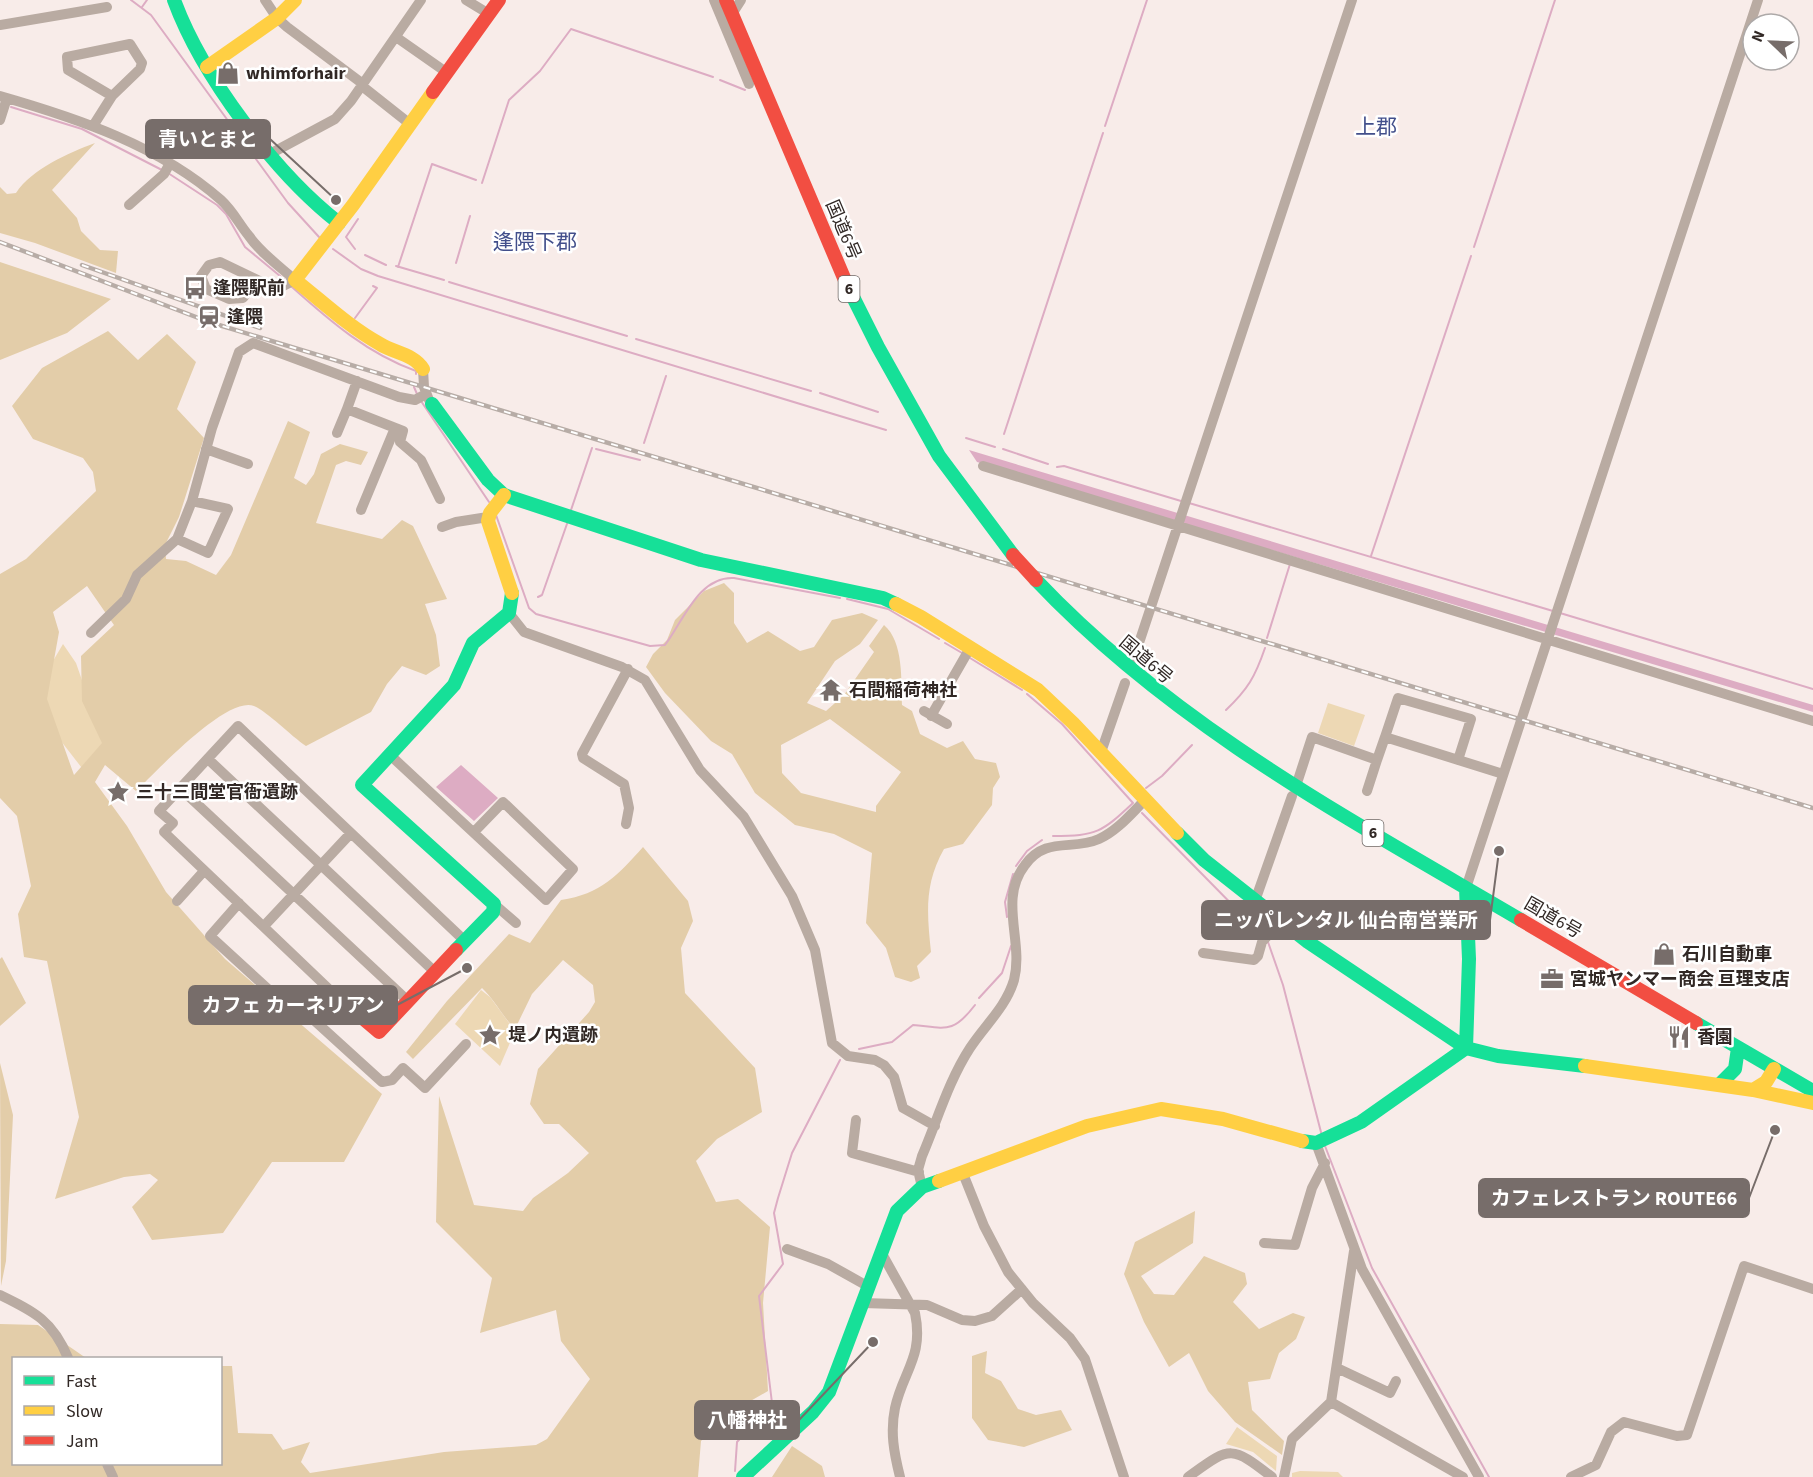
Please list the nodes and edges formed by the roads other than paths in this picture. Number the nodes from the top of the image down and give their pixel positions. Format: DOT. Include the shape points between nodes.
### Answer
graph roads {
  1 [pos="174,0"];
  2 [pos="265,0"];
  3 [pos="295,0"];
  4 [pos="421,0"];
  5 [pos="466,0"];
  6 [pos="499,0"];
  7 [pos="714,0"];
  8 [pos="726,0"];
  9 [pos="741,0"];
  10 [pos="1352,0"];
  11 [pos="1758,0"];
  12 [pos="106,7"];
  13 [pos="489,14"];
  14 [pos="732,14"];
  15 [pos="277,18"];
  16 [pos="0,25"];
  17 [pos="396,37"];
  18 [pos="207,67"];
  19 [pos="447,72"];
  20 [pos="748,84"];
  21 [pos="363,85"];
  22 [pos="112,96"];
  23 [pos="3,97"];
  24 [pos="0,120"];
  25 [pos="410,124"];
  26 [pos="93,126"];
  27 [pos="268,155"];
  28 [pos="169,165"];
  29 [pos="129,205"];
  30 [pos="339,223"];
  31 [pos="291,284"];
  32 [pos="423,369"];
  33 [pos="357,381"];
  34 [pos="429,399"];
  35 [pos="347,409"];
  36 [pos="395,428"];
  37 [pos="337,433"];
  38 [pos="206,449"];
  39 [pos="248,464"];
  40 [pos="983,466"];
  41 [pos="504,495"];
  42 [pos="440,498"];
  43 [pos="192,501"];
  44 [pos="361,510"];
  45 [pos="488,517"];
  46 [pos="1178,520"];
  47 [pos="442,527"];
  48 [pos="177,539"];
  49 [pos="509,614"];
  50 [pos="91,633"];
  51 [pos="1547,639"];
  52 [pos="970,648"];
  53 [pos="1134,658"];
  54 [pos="628,669"];
  55 [pos="1125,683"];
  56 [pos="1813,721"];
  57 [pos="946,724"];
  58 [pos="1385,737"];
  59 [pos="1101,752"];
  60 [pos="390,755"];
  61 [pos="208,759"];
  62 [pos="1377,760"];
  63 [pos="1458,760"];
  64 [pos="1503,774"];
  65 [pos="1298,780"];
  66 [pos="180,788"];
  67 [pos="1367,791"];
  68 [pos="1292,796"];
  69 [pos="1144,801"];
  70 [pos="626,824"];
  71 [pos="474,832"];
  72 [pos="351,833"];
  73 [pos="321,866"];
  74 [pos="204,871"];
  75 [pos="1466,888"];
  76 [pos="294,895"];
  77 [pos="177,901"];
  78 [pos="1256,901"];
  79 [pos="239,903"];
  80 [pos="494,904"];
  81 [pos="1281,921"];
  82 [pos="516,923"];
  83 [pos="264,926"];
  84 [pos="466,942"];
  85 [pos="1203,953"];
  86 [pos="436,973"];
  87 [pos="332,992"];
  88 [pos="409,1002"];
  89 [pos="309,1016"];
  90 [pos="466,1044"];
  91 [pos="1466,1048"];
  92 [pos="1738,1048"];
  93 [pos="1774,1069"];
  94 [pos="1720,1084"];
  95 [pos="1753,1090"];
  96 [pos="1813,1090"];
  97 [pos="1813,1102"];
  98 [pos="856,1120"];
  99 [pos="935,1126"];
  100 [pos="1316,1143"];
  101 [pos="1325,1163"];
  102 [pos="919,1172"];
  103 [pos="962,1172"];
  104 [pos="922,1187"];
  105 [pos="1264,1243"];
  106 [pos="1355,1248"];
  107 [pos="787,1249"];
  108 [pos="882,1252"];
  109 [pos="869,1287"];
  110 [pos="1022,1289"];
  111 [pos="1813,1289"];
  112 [pos="0,1295"];
  113 [pos="863,1303"];
  114 [pos="911,1304"];
  115 [pos="67,1357"];
  116 [pos="1337,1368"];
  117 [pos="1396,1381"];
  118 [pos="1331,1402"];
  119 [pos="743,1477"];
  120 [pos="900,1477"];
  121 [pos="1124,1477"];
  122 [pos="1188,1477"];
  123 [pos="1272,1477"];
  124 [pos="1284,1477"];
  125 [pos="1463,1477"];
  126 [pos="1479,1477"];
  127 [pos="1571,1477"];
  1 -- 18 [label="main road"];
  2 -- 15 [label="street"];
  3 -- 15 [label="main road"];
  4 -- 17 [label="street"];
  5 -- 13 [label="street"];
  6 -- 13 [label="main road"];
  7 -- 20 [label="street"];
  8 -- 14 [label="main road, 国道6号 / 6"];
  9 -- 14 [label="street"];
  10 -- 46 [label="street"];
  11 -- 51 [label="street"];
  12 -- 16 [label="street"];
  13 -- 19 [label="main road"];
  14 -- 75 [label="main road, 国道6号 / 6, bridge" via="878,347 939,456 1013,555 1100,646 1166,700 1294,787"];
  15 -- 18 [label="main road"];
  15 -- 21 [label="street"];
  17 -- 19 [label="street"];
  17 -- 21 [label="street"];
  18 -- 27 [label="main road"];
  19 -- 25 [label="main road"];
  21 -- 25 [label="street"];
  21 -- 27 [label="street" via="326,126"];
  22 -- 22 [label="street" via="68,70 67,57 130,44 134,47 142,63 140,69"];
  22 -- 26 [label="street"];
  23 -- 24 [label="street"];
  23 -- 26 [label="street"];
  25 -- 30 [label="main road"];
  26 -- 28 [label="street"];
  27 -- 30 [label="main road" via="305,196"];
  28 -- 29 [label="street"];
  28 -- 31 [label="street" via="231,209 257,247"];
  30 -- 31 [label="main road"];
  31 -- 31 [label="street" via="272,287 223,263 213,263 201,279 204,287 229,299 243,298 259,285 274,291"];
  31 -- 32 [label="main road" via="365,336 417,360"];
  32 -- 34 [label="street"];
  33 -- 34 [label="street" via="399,397"];
  33 -- 35 [label="street"];
  33 -- 38 [label="street" via="253,343 248,345 239,352"];
  34 -- 41 [label="main road" via="488,480"];
  35 -- 36 [label="street"];
  35 -- 37 [label="street"];
  36 -- 42 [label="street" via="403,431 400,442 421,460"];
  36 -- 44 [label="street"];
  38 -- 39 [label="street"];
  38 -- 43 [label="street"];
  40 -- 46 [label="street"];
  41 -- 45 [label="main road"];
  41 -- 52 [label="main road" via="701,560 883,598"];
  43 -- 48 [label="street"];
  43 -- 48 [label="street" via="228,509 208,553"];
  45 -- 47 [label="street"];
  45 -- 49 [label="main road" via="513,595"];
  46 -- 51 [label="street"];
  46 -- 53 [label="street"];
  48 -- 50 [label="street" via="137,575 126,599"];
  49 -- 54 [label="street" via="524,632"];
  49 -- 60 [label="main road" via="473,643 454,685"];
  51 -- 56 [label="street"];
  51 -- 64 [label="street"];
  52 -- 57 [label="street" via="928,713"];
  52 -- 59 [label="main road" via="1038,690"];
  54 -- 70 [label="street" via="582,754 624,784 629,808"];
  54 -- 99 [label="street" via="641,676 653,690 700,770 744,817 792,896 815,950 832,1043 848,1056 884,1065 894,1077 903,1108"];
  55 -- 59 [label="street"];
  58 -- 62 [label="street"];
  58 -- 63 [label="street"];
  58 -- 63 [label="street" via="1398,698 1471,719"];
  59 -- 69 [label="main road"];
  60 -- 71 [label="street"];
  60 -- 80 [label="main road" via="362,785"];
  61 -- 66 [label="street"];
  61 -- 72 [label="street" via="238,726"];
  61 -- 73 [label="street"];
  62 -- 65 [label="street" via="1312,737"];
  62 -- 67 [label="street"];
  63 -- 64 [label="street"];
  64 -- 75 [label="street"];
  66 -- 74 [label="street" via="159,811 173,823 164,832"];
  66 -- 76 [label="street"];
  68 -- 78 [label="street"];
  69 -- 78 [label="main road" via="1204,860"];
  69 -- 99 [label="street" via="1101,838 1045,848 1025,864 1011,900 1017,955 1014,980 1006,999 969,1049"];
  71 -- 71 [label="street" via="546,900 573,869 503,802"];
  72 -- 73 [label="street"];
  72 -- 84 [label="street"];
  73 -- 76 [label="street"];
  73 -- 86 [label="street"];
  74 -- 77 [label="street"];
  74 -- 79 [label="street"];
  75 -- 91 [label="main road"];
  75 -- 92 [label="main road, 国道6号 / 6"];
  76 -- 83 [label="street"];
  76 -- 88 [label="street"];
  78 -- 81 [label="main road"];
  79 -- 83 [label="street"];
  79 -- 89 [label="street" via="210,936 281,1001 294,1002"];
  80 -- 82 [label="street"];
  80 -- 84 [label="main road" via="493,912"];
  81 -- 85 [label="street" via="1262,942 1254,960"];
  81 -- 91 [label="main road"];
  83 -- 87 [label="street"];
  84 -- 86 [label="main road"];
  86 -- 88 [label="main road"];
  87 -- 88 [label="main road" via="379,1032"];
  87 -- 89 [label="main road"];
  89 -- 90 [label="street" via="382,1082 392,1080 403,1068 425,1088"];
  91 -- 94 [label="main road" via="1515,1058"];
  91 -- 100 [label="main road" via="1361,1122"];
  92 -- 93 [label="main road, 国道6号 / 6"];
  92 -- 94 [label="main road" via="1736,1069 1730,1079"];
  93 -- 95 [label="main road" via="1766,1082"];
  93 -- 96 [label="main road, 国道6号 / 6"];
  94 -- 95 [label="main road"];
  95 -- 97 [label="main road"];
  98 -- 102 [label="street" via="852,1153"];
  99 -- 102 [label="street"];
  100 -- 101 [label="street"];
  100 -- 103 [label="main road" via="1223,1119 1161,1109 1087,1126"];
  101 -- 105 [label="street" via="1312,1188 1295,1245"];
  101 -- 106 [label="street"];
  102 -- 104 [label="street"];
  103 -- 104 [label="main road"];
  103 -- 110 [label="street" via="984,1226 1008,1272"];
  104 -- 108 [label="main road" via="897,1210"];
  106 -- 116 [label="street"];
  106 -- 126 [label="street" via="1362,1269"];
  107 -- 109 [label="street" via="828,1264"];
  108 -- 109 [label="main road"];
  108 -- 114 [label="street"];
  109 -- 113 [label="main road"];
  110 -- 114 [label="street" via="992,1316 975,1321 962,1320 927,1305"];
  110 -- 121 [label="street" via="1085,1359"];
  111 -- 127 [label="street" via="1744,1266 1687,1435 1677,1436 1624,1422 1611,1432 1596,1464"];
  112 -- 115 [label="street" via="42,1318 60,1337"];
  113 -- 114 [label="street"];
  113 -- 119 [label="main road" via="824,1400"];
  114 -- 120 [label="street" via="918,1324 917,1341 908,1377 895,1405 892,1429"];
  116 -- 117 [label="street" via="1390,1393"];
  116 -- 118 [label="street"];
  118 -- 124 [label="street" via="1292,1439"];
  118 -- 125 [label="street"];
  122 -- 123 [label="street" via="1233,1451 1249,1458"];
}
